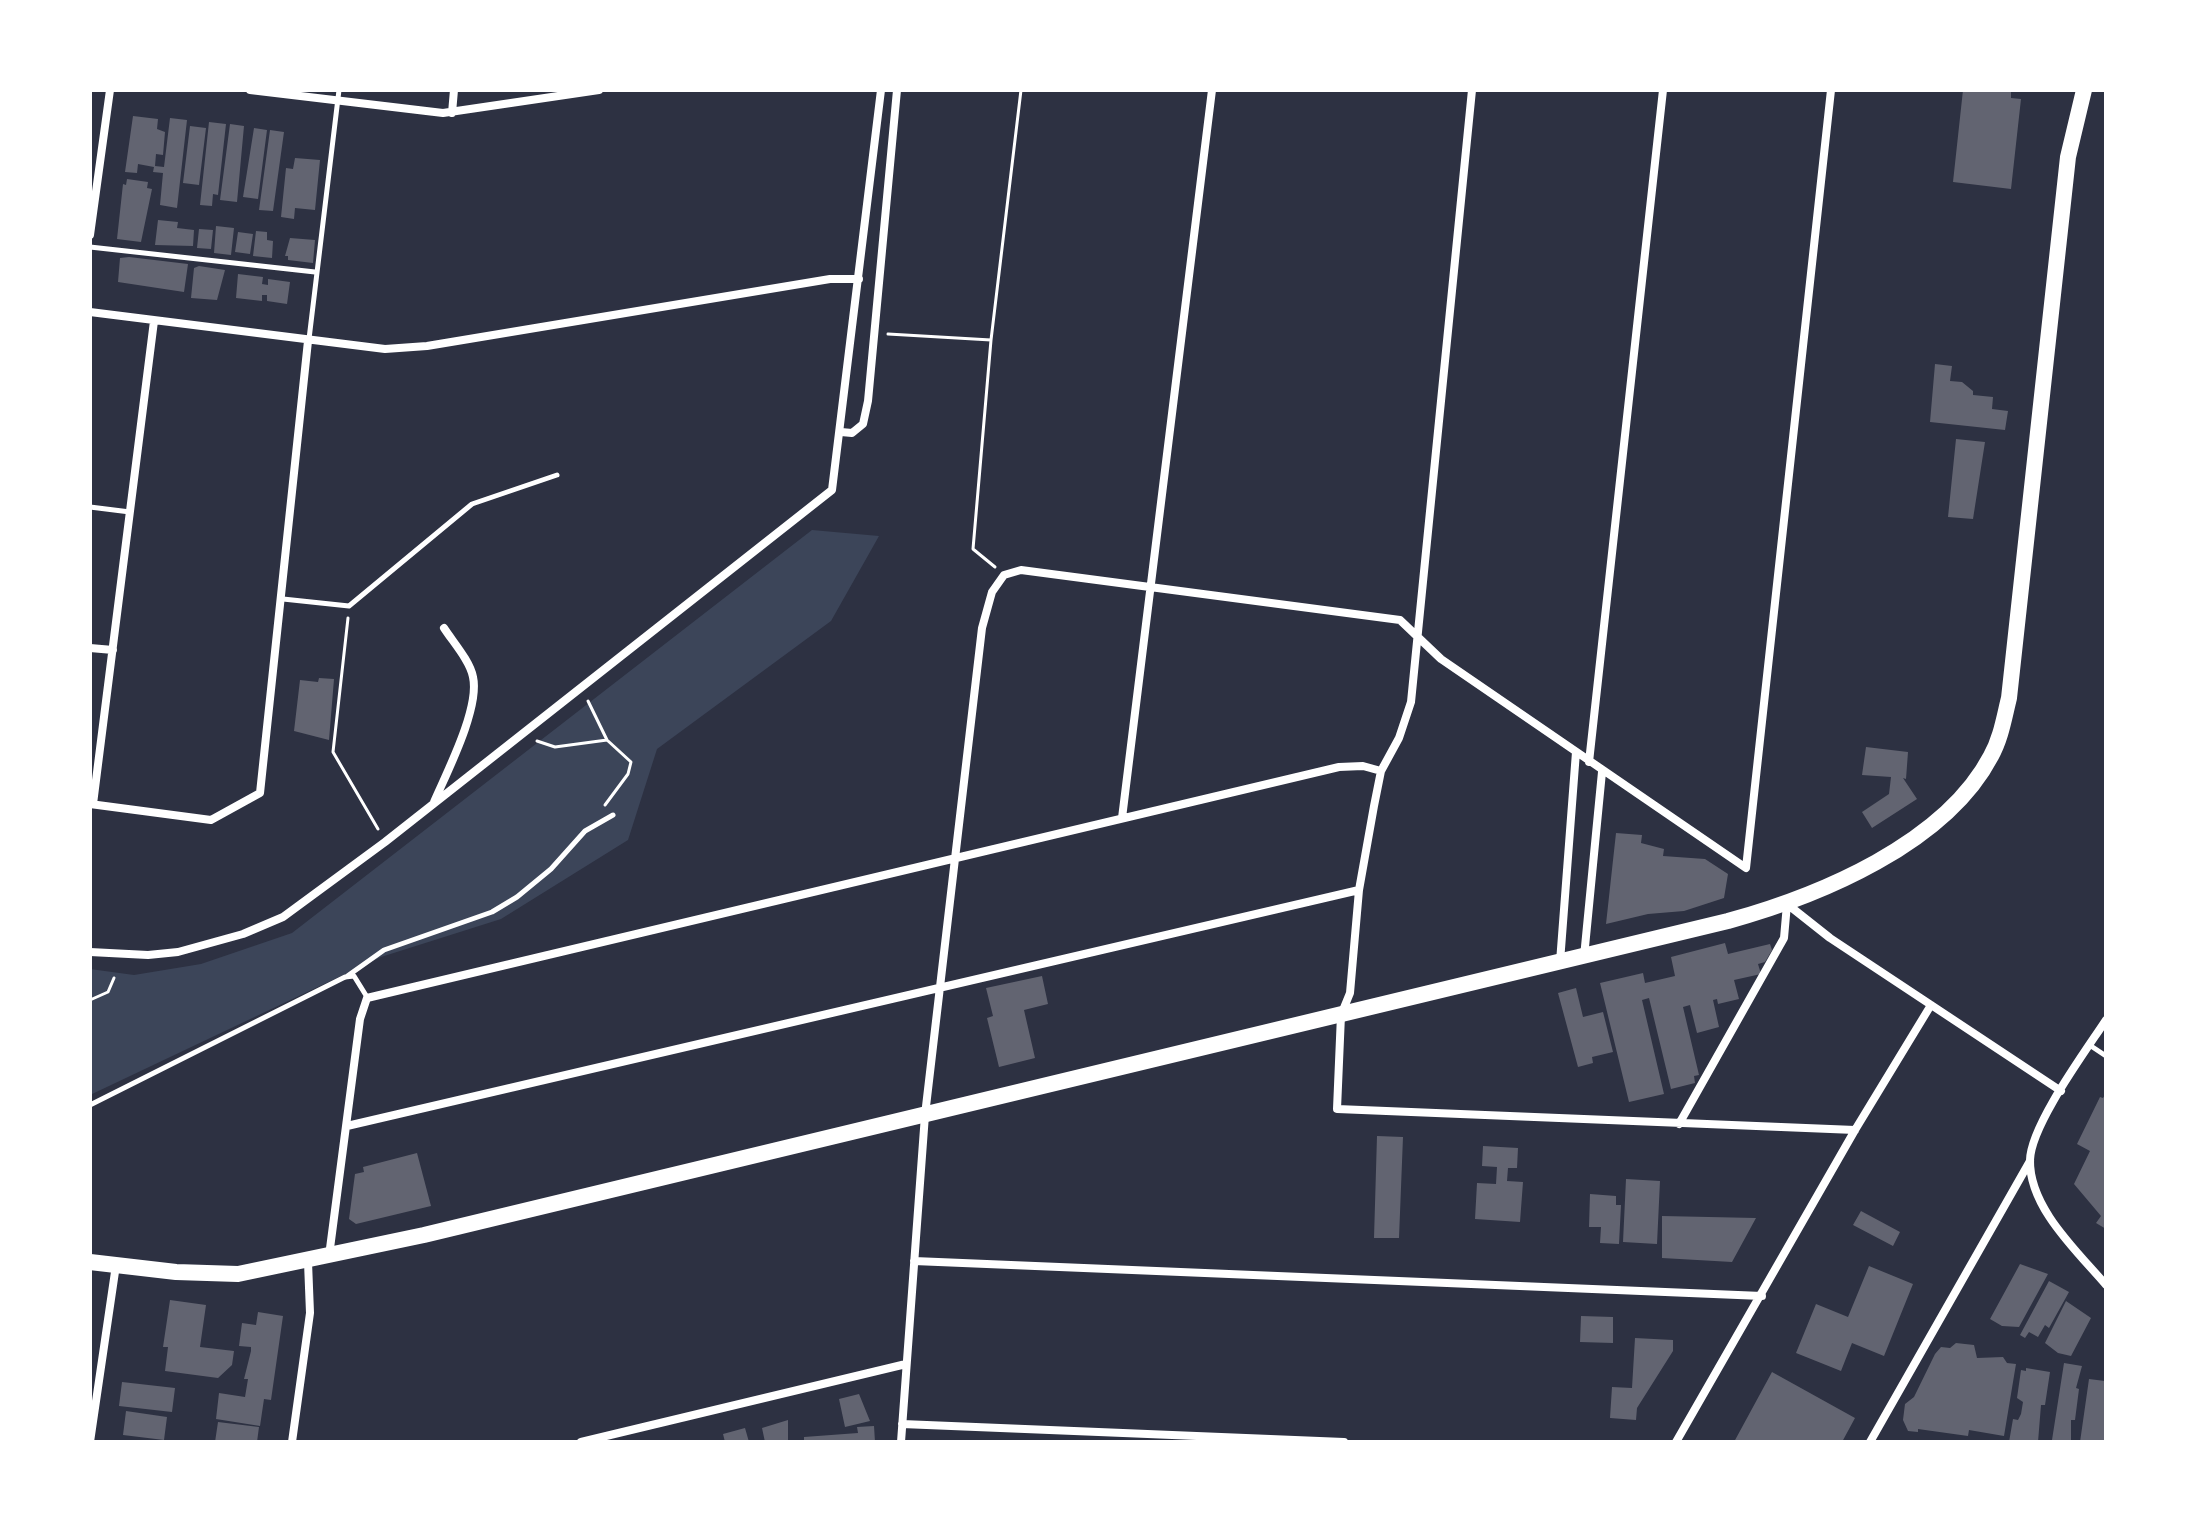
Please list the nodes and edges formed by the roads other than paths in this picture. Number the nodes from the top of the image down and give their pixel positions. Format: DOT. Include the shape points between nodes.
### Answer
graph roads {
  1 [pos="110,90"];
  2 [pos="250,90"];
  3 [pos="339,90"];
  4 [pos="454,90"];
  5 [pos="599,90"];
  6 [pos="881,90"];
  7 [pos="897,90"];
  8 [pos="1212,90"];
  9 [pos="1472,90"];
  10 [pos="1663,90"];
  11 [pos="1831,90"];
  12 [pos="2084,90"];
  13 [pos="338,101"];
  14 [pos="452,113"];
  15 [pos="90,235"];
  16 [pos="90,247"];
  17 [pos="315,272"];
  18 [pos="859,279"];
  19 [pos="90,312"];
  20 [pos="154,321"];
  21 [pos="308,341"];
  22 [pos="841,432"];
  23 [pos="557,475"];
  24 [pos="90,507"];
  25 [pos="130,512"];
  26 [pos="1150,588"];
  27 [pos="283,599"];
  28 [pos="444,628"];
  29 [pos="1418,636"];
  30 [pos="90,648"];
  31 [pos="113,650"];
  32 [pos="1576,752"];
  33 [pos="1589,762"];
  34 [pos="1381,771"];
  35 [pos="1602,772"];
  36 [pos="434,802"];
  37 [pos="92,804"];
  38 [pos="613,815"];
  39 [pos="1122,818"];
  40 [pos="956,859"];
  41 [pos="1359,890"];
  42 [pos="1787,904"];
  43 [pos="90,952"];
  44 [pos="1584,957"];
  45 [pos="1560,962"];
  46 [pos="345,977"];
  47 [pos="942,988"];
  48 [pos="367,998"];
  49 [pos="1931,1005"];
  50 [pos="1341,1015"];
  51 [pos="2106,1020"];
  52 [pos="2091,1046"];
  53 [pos="2106,1056"];
  54 [pos="2061,1091"];
  55 [pos="90,1105"];
  56 [pos="925,1115"];
  57 [pos="1679,1124"];
  58 [pos="347,1126"];
  59 [pos="1855,1130"];
  60 [pos="2030,1161"];
  61 [pos="328,1257"];
  62 [pos="914,1261"];
  63 [pos="90,1262"];
  64 [pos="308,1262"];
  65 [pos="116,1265"];
  66 [pos="2106,1285"];
  67 [pos="1762,1296"];
  68 [pos="906,1364"];
  69 [pos="902,1424"];
  70 [pos="90,1442"];
  71 [pos="292,1442"];
  72 [pos="581,1442"];
  73 [pos="901,1442"];
  74 [pos="1344,1442"];
  75 [pos="1676,1442"];
  76 [pos="1870,1442"];
  1 -- 15 [label="street"];
  2 -- 13 [label="street"];
  3 -- 13 [label="lane"];
  4 -- 14 [label="street"];
  5 -- 14 [label="street"];
  6 -- 18 [label="street"];
  7 -- 22 [label="street" via="865,419 858,430"];
  8 -- 26 [label="street"];
  9 -- 29 [label="street"];
  10 -- 33 [label="street"];
  11 -- 35 [label="street" via="1746,868"];
  12 -- 42 [label="main road" via="2068,157 2021,604 2000,735 1981,774 1941,820 1884,856"];
  13 -- 14 [label="street"];
  13 -- 17 [label="lane"];
  16 -- 17 [label="lane"];
  17 -- 21 [label="lane"];
  18 -- 21 [label="street" via="830,279 427,346 385,349"];
  18 -- 22 [label="street"];
  19 -- 20 [label="street"];
  20 -- 21 [label="street"];
  20 -- 25 [label="street"];
  21 -- 27 [label="street"];
  22 -- 36 [label="street" via="832,490"];
  23 -- 27 [label="lane" via="472,504 349,606"];
  24 -- 25 [label="lane"];
  25 -- 31 [label="street"];
  26 -- 29 [label="street" via="1383,616 1400,620"];
  26 -- 39 [label="street"];
  26 -- 40 [label="street" via="1021,570 1004,575 992,592 982,628"];
  27 -- 37 [label="street" via="260,793 211,820"];
  28 -- 36 [label="street" via="473,676 473,694"];
  29 -- 32 [label="street" via="1441,659"];
  29 -- 34 [label="street" via="1411,702"];
  30 -- 31 [label="street"];
  31 -- 37 [label="street"];
  32 -- 33 [label="street"];
  32 -- 45 [label="street"];
  33 -- 35 [label="street"];
  34 -- 39 [label="street" via="1339,767"];
  34 -- 41 [label="street"];
  35 -- 44 [label="street"];
  36 -- 43 [label="street" via="283,917 208,945 148,955"];
  38 -- 46 [label="lane" via="585,831 517,897 492,912 384,950"];
  39 -- 40 [label="street"];
  40 -- 47 [label="street"];
  40 -- 48 [label="street"];
  41 -- 47 [label="street"];
  41 -- 50 [label="street" via="1350,993"];
  42 -- 44 [label="main road"];
  42 -- 49 [label="street"];
  42 -- 57 [label="street" via="1784,938"];
  44 -- 45 [label="main road"];
  45 -- 50 [label="main road"];
  46 -- 48 [label="lane" via="361,982"];
  46 -- 55 [label="lane"];
  47 -- 56 [label="street"];
  47 -- 58 [label="street"];
  48 -- 58 [label="street"];
  49 -- 54 [label="street"];
  49 -- 59 [label="street"];
  50 -- 56 [label="main road"];
  50 -- 57 [label="street" via="1337,1109"];
  51 -- 52 [label="street"];
  52 -- 53 [label="lane"];
  52 -- 54 [label="street"];
  54 -- 60 [label="street" via="2037,1131"];
  56 -- 61 [label="main road"];
  56 -- 62 [label="street"];
  57 -- 59 [label="street"];
  58 -- 61 [label="street"];
  59 -- 67 [label="street"];
  60 -- 66 [label="street" via="2036,1189 2056,1227"];
  60 -- 76 [label="street"];
  61 -- 64 [label="main road"];
  62 -- 67 [label="street"];
  62 -- 68 [label="street"];
  63 -- 65 [label="main road"];
  64 -- 65 [label="main road" via="226,1274"];
  64 -- 71 [label="street" via="310,1313"];
  65 -- 70 [label="street"];
  67 -- 75 [label="street"];
  68 -- 69 [label="street"];
  68 -- 72 [label="street"];
  69 -- 73 [label="street"];
  69 -- 74 [label="street"];
}
